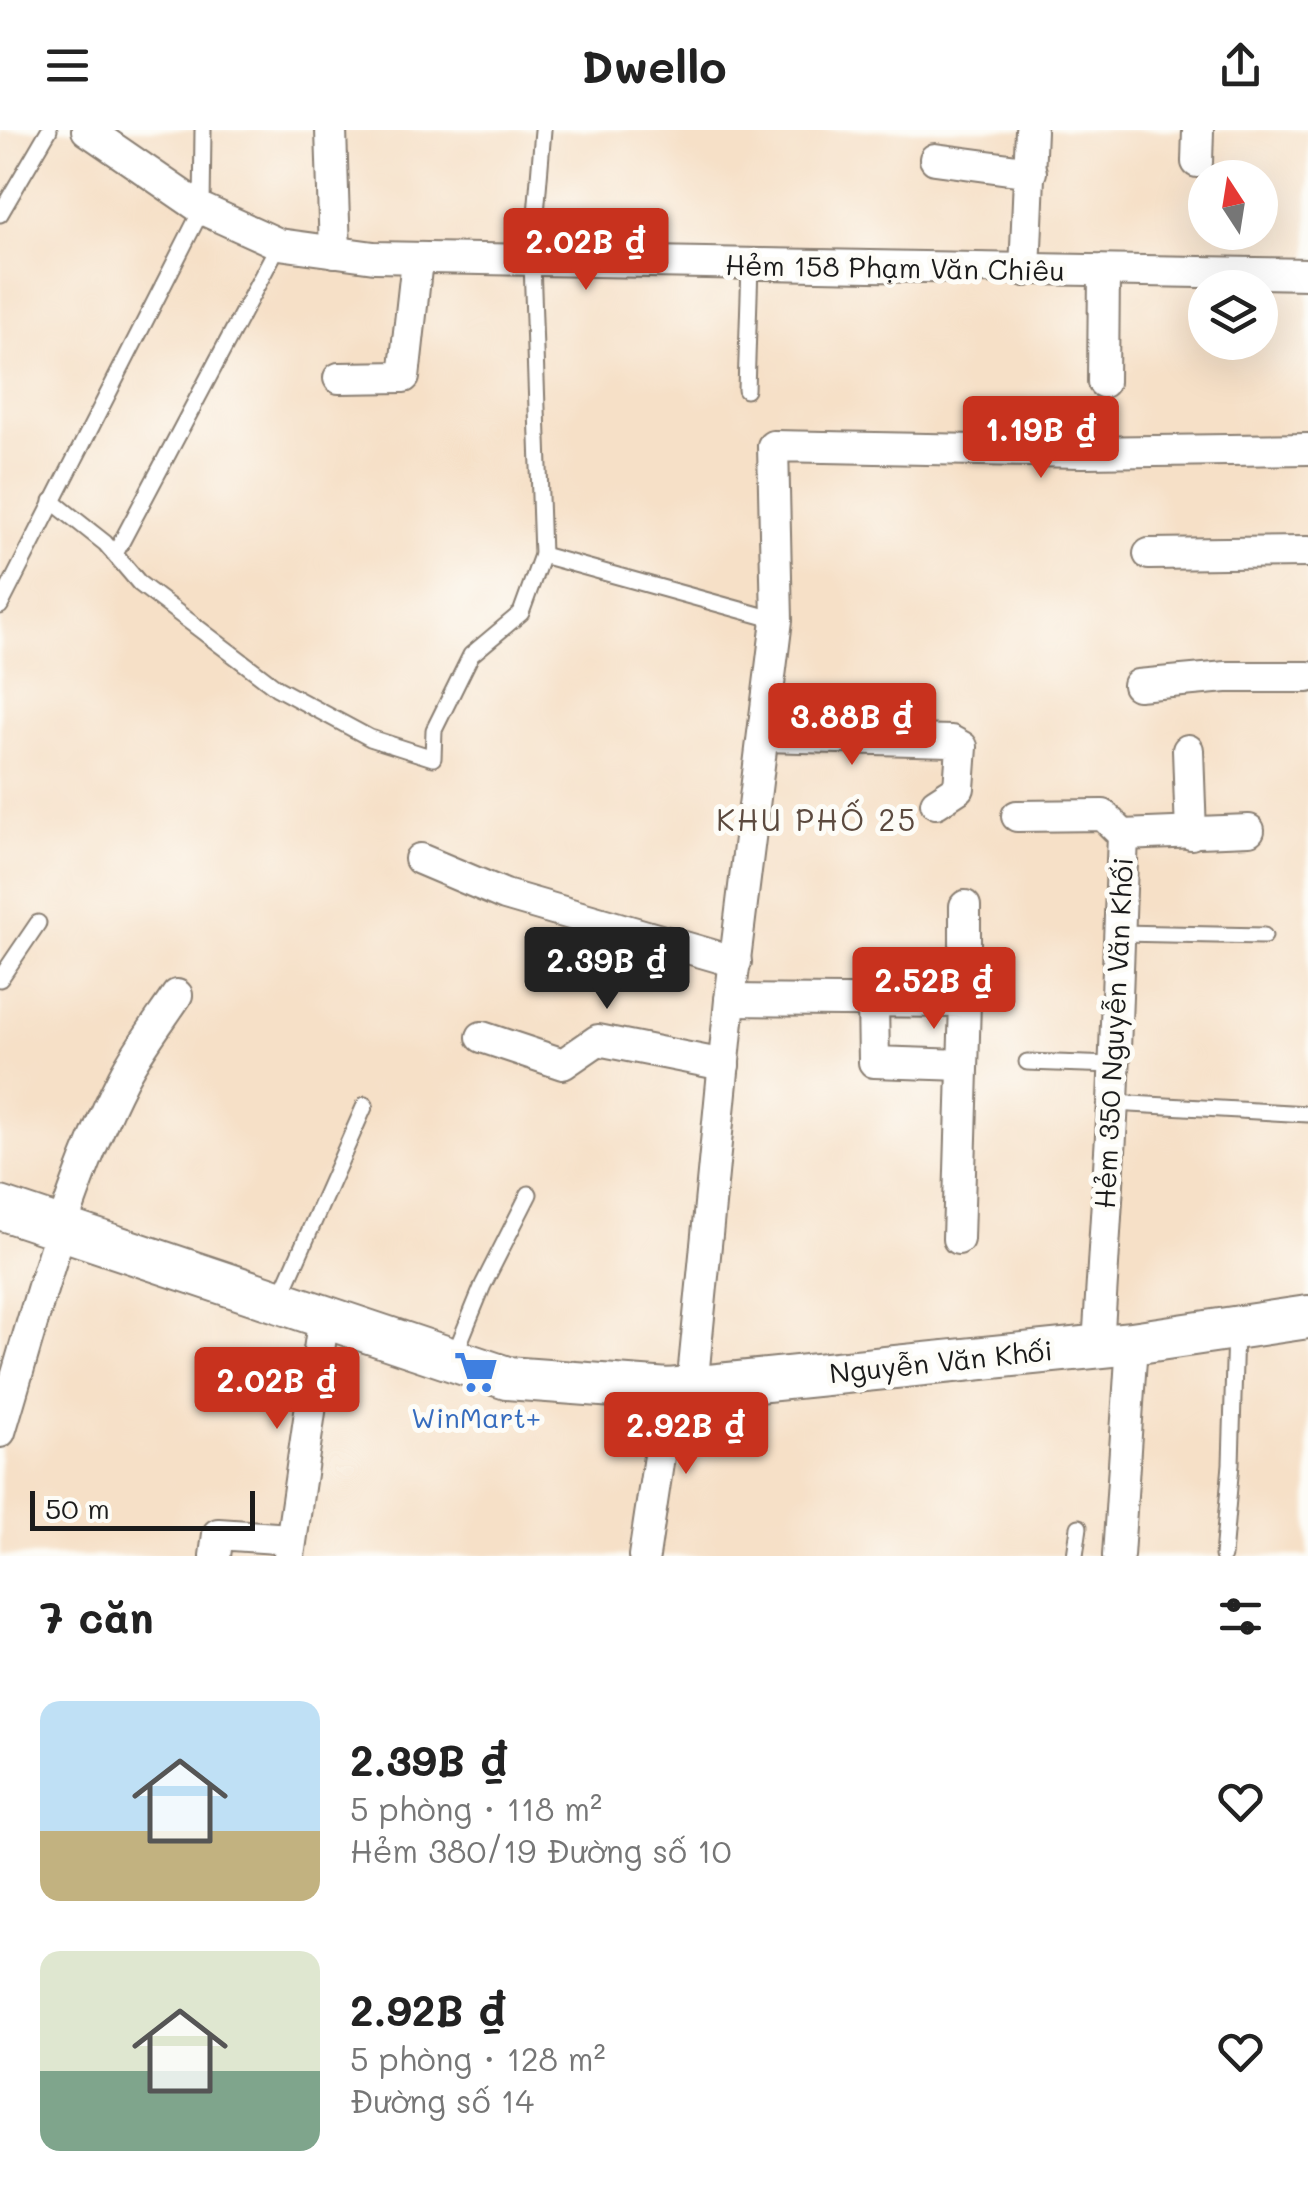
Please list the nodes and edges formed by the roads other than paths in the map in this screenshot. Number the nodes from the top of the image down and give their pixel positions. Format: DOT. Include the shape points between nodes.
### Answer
graph roads {
  1 [pos="48,130"];
  2 [pos="87,130"];
  3 [pos="203,130"];
  4 [pos="331,130"];
  5 [pos="543,130"];
  6 [pos="1031,130"];
  7 [pos="1198,130"];
  8 [pos="935,159"];
  9 [pos="1197,160"];
  10 [pos="1030,172"];
  11 [pos="202,209"];
  12 [pos="0,214"];
  13 [pos="279,244"];
  14 [pos="335,252"];
  15 [pos="417,260"];
  16 [pos="532,262"];
  17 [pos="750,265"];
  18 [pos="1025,271"];
  19 [pos="1104,271"];
  20 [pos="1308,274"];
  21 [pos="339,378"];
  22 [pos="1103,382"];
  23 [pos="746,390"];
  24 [pos="1308,448"];
  25 [pos="52,501"];
  26 [pos="1308,552"];
  27 [pos="114,554"];
  28 [pos="542,554"];
  29 [pos="1149,554"];
  30 [pos="0,606"];
  31 [pos="776,620"];
  32 [pos="1308,677"];
  33 [pos="1138,686"];
  34 [pos="764,736"];
  35 [pos="1188,750"];
  36 [pos="936,803"];
  37 [pos="1017,816"];
  38 [pos="1250,830"];
  39 [pos="1123,834"];
  40 [pos="1191,834"];
  41 [pos="420,860"];
  42 [pos="966,906"];
  43 [pos="38,923"];
  44 [pos="1120,933"];
  45 [pos="1264,936"];
  46 [pos="736,962"];
  47 [pos="0,979"];
  48 [pos="177,994"];
  49 [pos="730,1000"];
  50 [pos="873,1002"];
  51 [pos="965,1002"];
  52 [pos="482,1037"];
  53 [pos="1026,1062"];
  54 [pos="724,1065"];
  55 [pos="963,1065"];
  56 [pos="1114,1065"];
  57 [pos="1113,1103"];
  58 [pos="365,1105"];
  59 [pos="1308,1114"];
  60 [pos="529,1194"];
  61 [pos="0,1208"];
  62 [pos="60,1231"];
  63 [pos="958,1238"];
  64 [pos="278,1302"];
  65 [pos="324,1316"];
  66 [pos="1308,1317"];
  67 [pos="1236,1327"];
  68 [pos="1115,1344"];
  69 [pos="452,1360"];
  70 [pos="681,1389"];
  71 [pos="0,1432"];
  72 [pos="1079,1526"];
  73 [pos="290,1547"];
  74 [pos="215,1556"];
  75 [pos="644,1556"];
  76 [pos="1075,1556"];
  77 [pos="1118,1556"];
  78 [pos="1222,1556"];
  1 -- 12 [label="lane"];
  2 -- 11 [label="street, Hẻm 158 Phạm Văn Chiêu"];
  3 -- 11 [label="lane"];
  4 -- 14 [label="street"];
  5 -- 16 [label="lane"];
  6 -- 10 [label="street"];
  7 -- 9 [label="street"];
  8 -- 10 [label="street"];
  10 -- 18 [label="street"];
  11 -- 13 [label="street, Hẻm 158 Phạm Văn Chiêu"];
  11 -- 25 [label="lane"];
  13 -- 14 [label="street, Hẻm 158 Phạm Văn Chiêu"];
  13 -- 27 [label="lane"];
  14 -- 15 [label="street, Hẻm 158 Phạm Văn Chiêu"];
  15 -- 16 [label="street, Hẻm 158 Phạm Văn Chiêu"];
  15 -- 21 [label="street" via="404,378"];
  16 -- 17 [label="street, Hẻm 158 Phạm Văn Chiêu"];
  16 -- 28 [label="lane"];
  17 -- 18 [label="street, Hẻm 158 Phạm Văn Chiêu"];
  17 -- 23 [label="lane"];
  18 -- 19 [label="street, Hẻm 158 Phạm Văn Chiêu"];
  19 -- 20 [label="street, Hẻm 158 Phạm Văn Chiêu"];
  19 -- 22 [label="street"];
  24 -- 31 [label="street" via="773,446"];
  25 -- 27 [label="lane"];
  25 -- 30 [label="lane"];
  26 -- 29 [label="street"];
  27 -- 28 [label="lane" via="140,584 277,688 370,738 433,758 434,730 471,655 521,613"];
  28 -- 31 [label="lane"];
  31 -- 34 [label="street"];
  32 -- 33 [label="street"];
  34 -- 36 [label="street" via="952,742 962,747 959,788"];
  34 -- 46 [label="street"];
  35 -- 40 [label="street"];
  37 -- 39 [label="street, Hẻm 350 Nguyễn Văn Khối" via="1103,816"];
  38 -- 40 [label="street"];
  39 -- 40 [label="street"];
  39 -- 44 [label="street, Hẻm 350 Nguyễn Văn Khối"];
  41 -- 46 [label="street" via="505,895"];
  42 -- 51 [label="street"];
  43 -- 47 [label="lane"];
  44 -- 45 [label="lane"];
  44 -- 56 [label="street, Hẻm 350 Nguyễn Văn Khối"];
  46 -- 49 [label="street"];
  48 -- 62 [label="street" via="125,1073"];
  49 -- 50 [label="street"];
  49 -- 54 [label="street"];
  50 -- 51 [label="street"];
  50 -- 55 [label="street" via="874,1062"];
  51 -- 55 [label="street"];
  52 -- 54 [label="street" via="563,1064 598,1040"];
  53 -- 56 [label="lane"];
  54 -- 70 [label="street"];
  55 -- 63 [label="street"];
  56 -- 57 [label="street, Hẻm 350 Nguyễn Văn Khối"];
  57 -- 59 [label="lane"];
  57 -- 68 [label="street, Hẻm 350 Nguyễn Văn Khối"];
  58 -- 64 [label="lane"];
  60 -- 69 [label="lane"];
  61 -- 62 [label="street, Nguyễn Văn Khối"];
  62 -- 64 [label="street, Nguyễn Văn Khối"];
  62 -- 71 [label="street"];
  64 -- 65 [label="street, Nguyễn Văn Khối"];
  65 -- 69 [label="street, Nguyễn Văn Khối"];
  65 -- 73 [label="street"];
  66 -- 67 [label="street, Nguyễn Văn Khối"];
  67 -- 68 [label="street, Nguyễn Văn Khối"];
  67 -- 78 [label="lane"];
  68 -- 70 [label="street, Nguyễn Văn Khối"];
  68 -- 77 [label="street, Hẻm 350 Nguyễn Văn Khối"];
  69 -- 70 [label="street, Nguyễn Văn Khối" via="507,1378"];
  70 -- 75 [label="street"];
  72 -- 76 [label="lane"];
  73 -- 74 [label="street" via="218,1534"];
}
